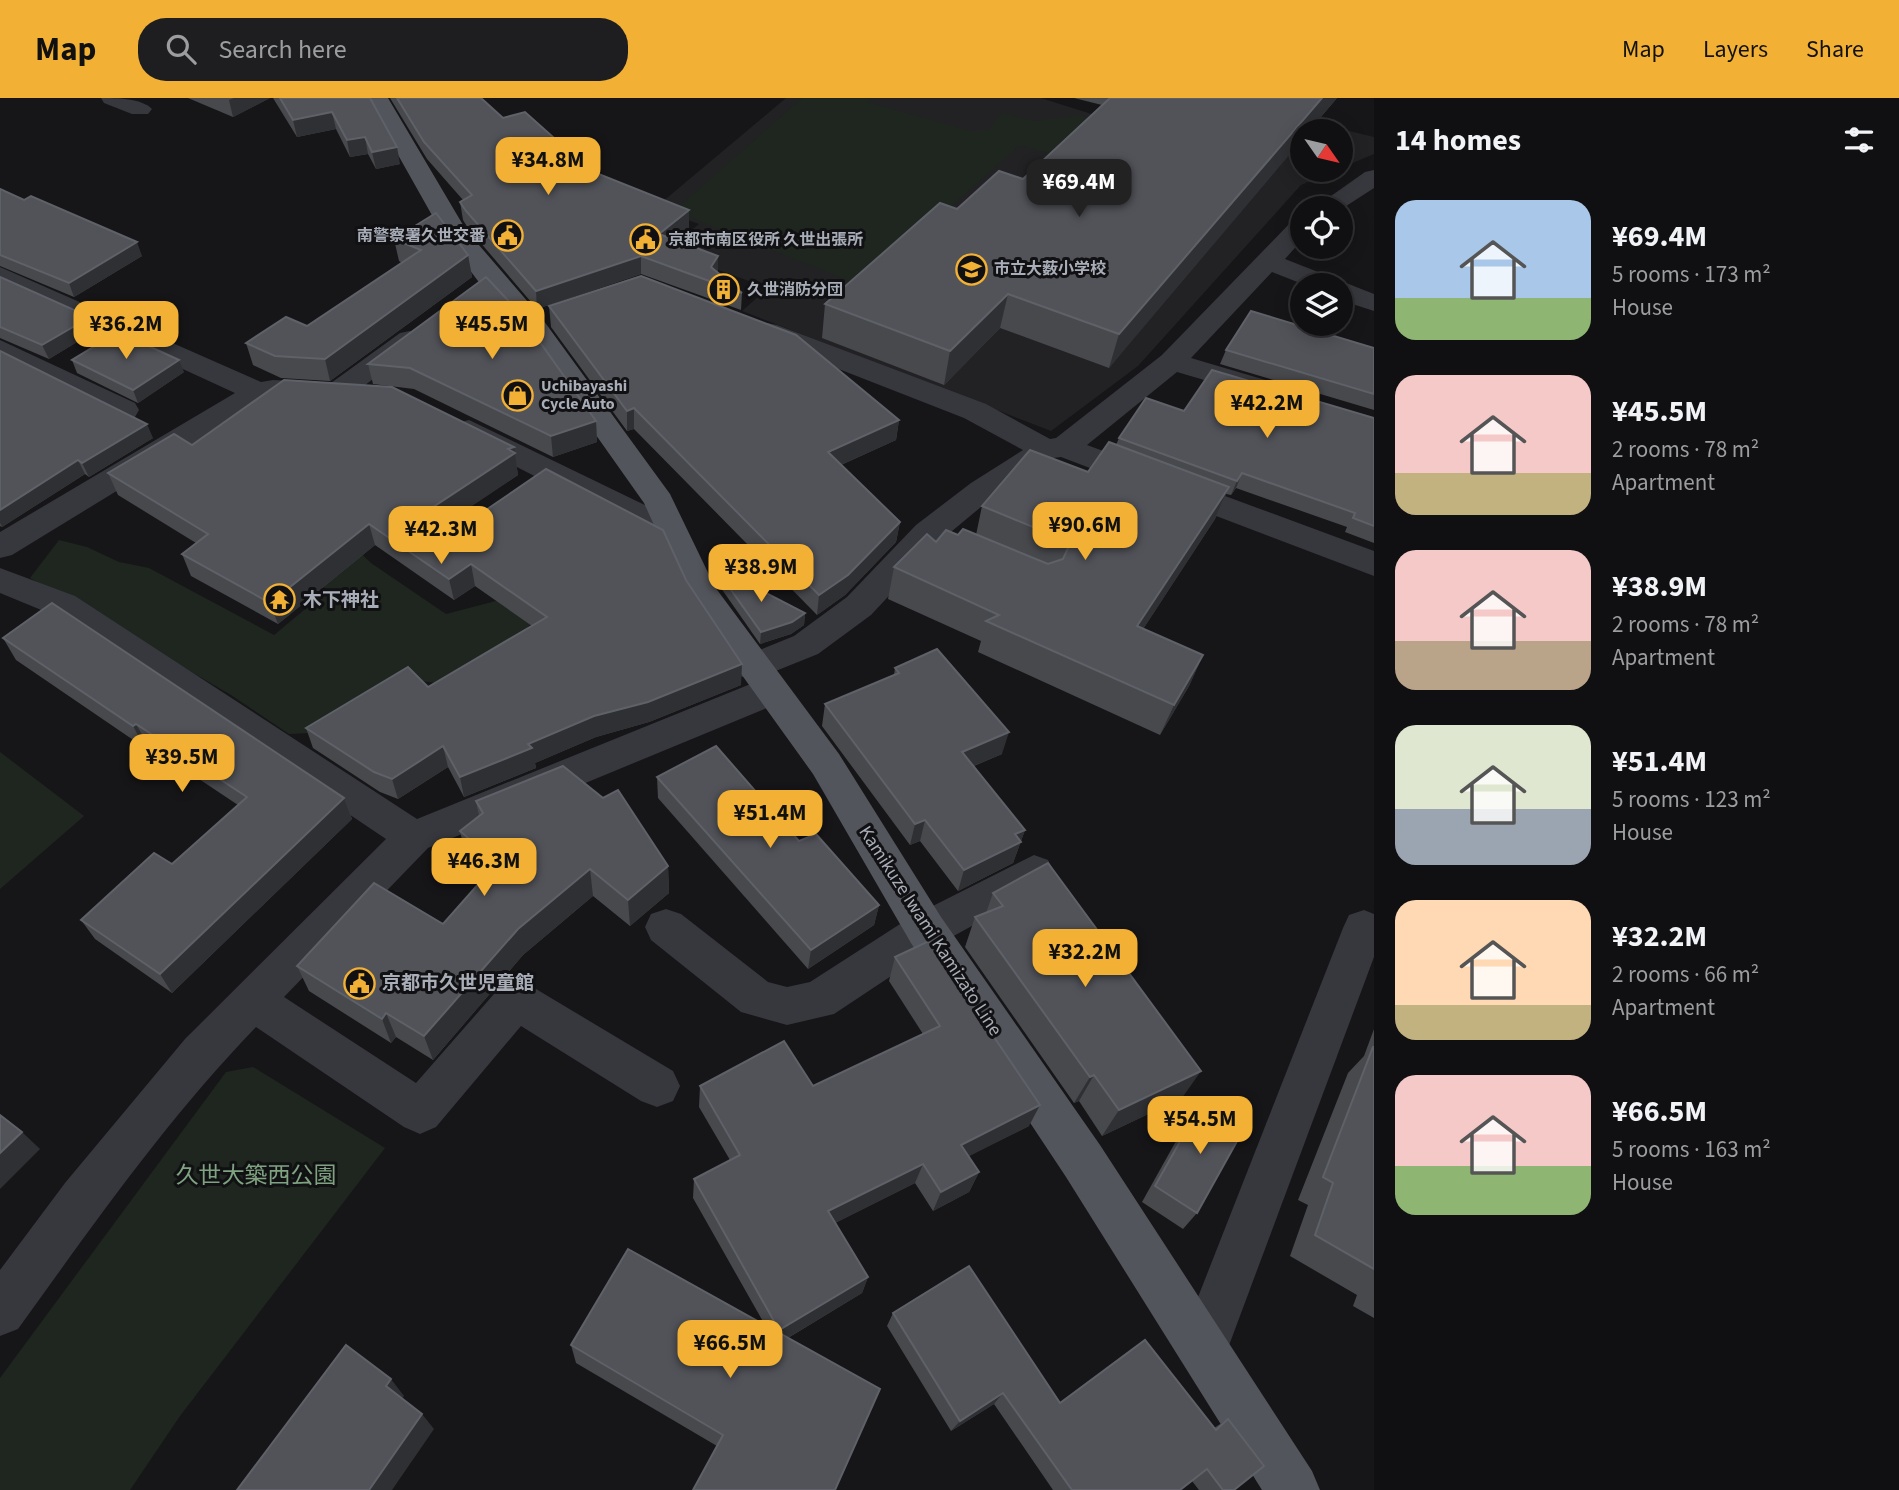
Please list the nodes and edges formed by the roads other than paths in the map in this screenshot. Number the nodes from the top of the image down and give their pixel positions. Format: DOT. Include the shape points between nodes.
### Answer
graph roads {
  1 [pos="112,98"];
  2 [pos="377,98"];
  3 [pos="140,109"];
  4 [pos="1374,177"];
  5 [pos="1345,196"];
  6 [pos="1290,237"];
  7 [pos="1267,261"];
  8 [pos="1298,273"];
  9 [pos="6,284"];
  10 [pos="1353,295"];
  11 [pos="1374,303"];
  12 [pos="437,319"];
  13 [pos="744,323"];
  14 [pos="0,349"];
  15 [pos="87,352"];
  16 [pos="1172,361"];
  17 [pos="340,391"];
  18 [pos="258,392"];
  19 [pos="382,395"];
  20 [pos="1286,396"];
  21 [pos="124,410"];
  22 [pos="440,416"];
  23 [pos="1055,448"];
  24 [pos="670,531"];
  25 [pos="928,533"];
  26 [pos="0,547"];
  27 [pos="965,549"];
  28 [pos="1374,564"];
  29 [pos="0,580"];
  30 [pos="762,679"];
  31 [pos="414,838"];
  32 [pos="1034,872"];
  33 [pos="666,927"];
  34 [pos="1364,928"];
  35 [pos="926,930"];
  36 [pos="252,1000"];
  37 [pos="657,1086"];
  38 [pos="0,1311"];
  39 [pos="1203,1348"];
  40 [pos="1293,1490"];
  1 -- 3 [label="street"];
  2 -- 24 [label="main road, Kamikuze Iwami Kamizato Line" via="455,233 480,287 544,319 659,501"];
  4 -- 5 [label="street"];
  6 -- 7 [label="street"];
  7 -- 8 [label="street"];
  7 -- 16 [label="street"];
  9 -- 15 [label="street"];
  10 -- 11 [label="street"];
  12 -- 17 [label="street"];
  13 -- 23 [label="street" via="975,411"];
  14 -- 15 [label="street"];
  15 -- 18 [label="street"];
  15 -- 21 [label="street"];
  16 -- 20 [label="street"];
  16 -- 23 [label="street"];
  17 -- 18 [label="street"];
  17 -- 19 [label="street"];
  18 -- 26 [label="street"];
  22 -- 24 [label="street" via="540,479"];
  23 -- 25 [label="street" via="982,490"];
  23 -- 28 [label="street"];
  24 -- 30 [label="main road, Kamikuze Iwami Kamizato Line" via="701,592"];
  25 -- 27 [label="street"];
  25 -- 30 [label="street" via="859,606"];
  29 -- 31 [label="street" via="63,605"];
  30 -- 31 [label="street"];
  30 -- 35 [label="main road, Kamikuze Iwami Kamizato Line" via="826,764"];
  31 -- 36 [label="street"];
  32 -- 35 [label="street"];
  33 -- 35 [label="street" via="756,998 787,1006 819,1000"];
  34 -- 39 [label="street"];
  35 -- 39 [label="main road, Kamikuze Iwami Kamizato Line"];
  36 -- 37 [label="street" via="420,1112 516,1000"];
  36 -- 38 [label="street" via="201,1053 82,1200"];
  39 -- 40 [label="main road, Kamikuze Iwami Kamizato Line"];
}
